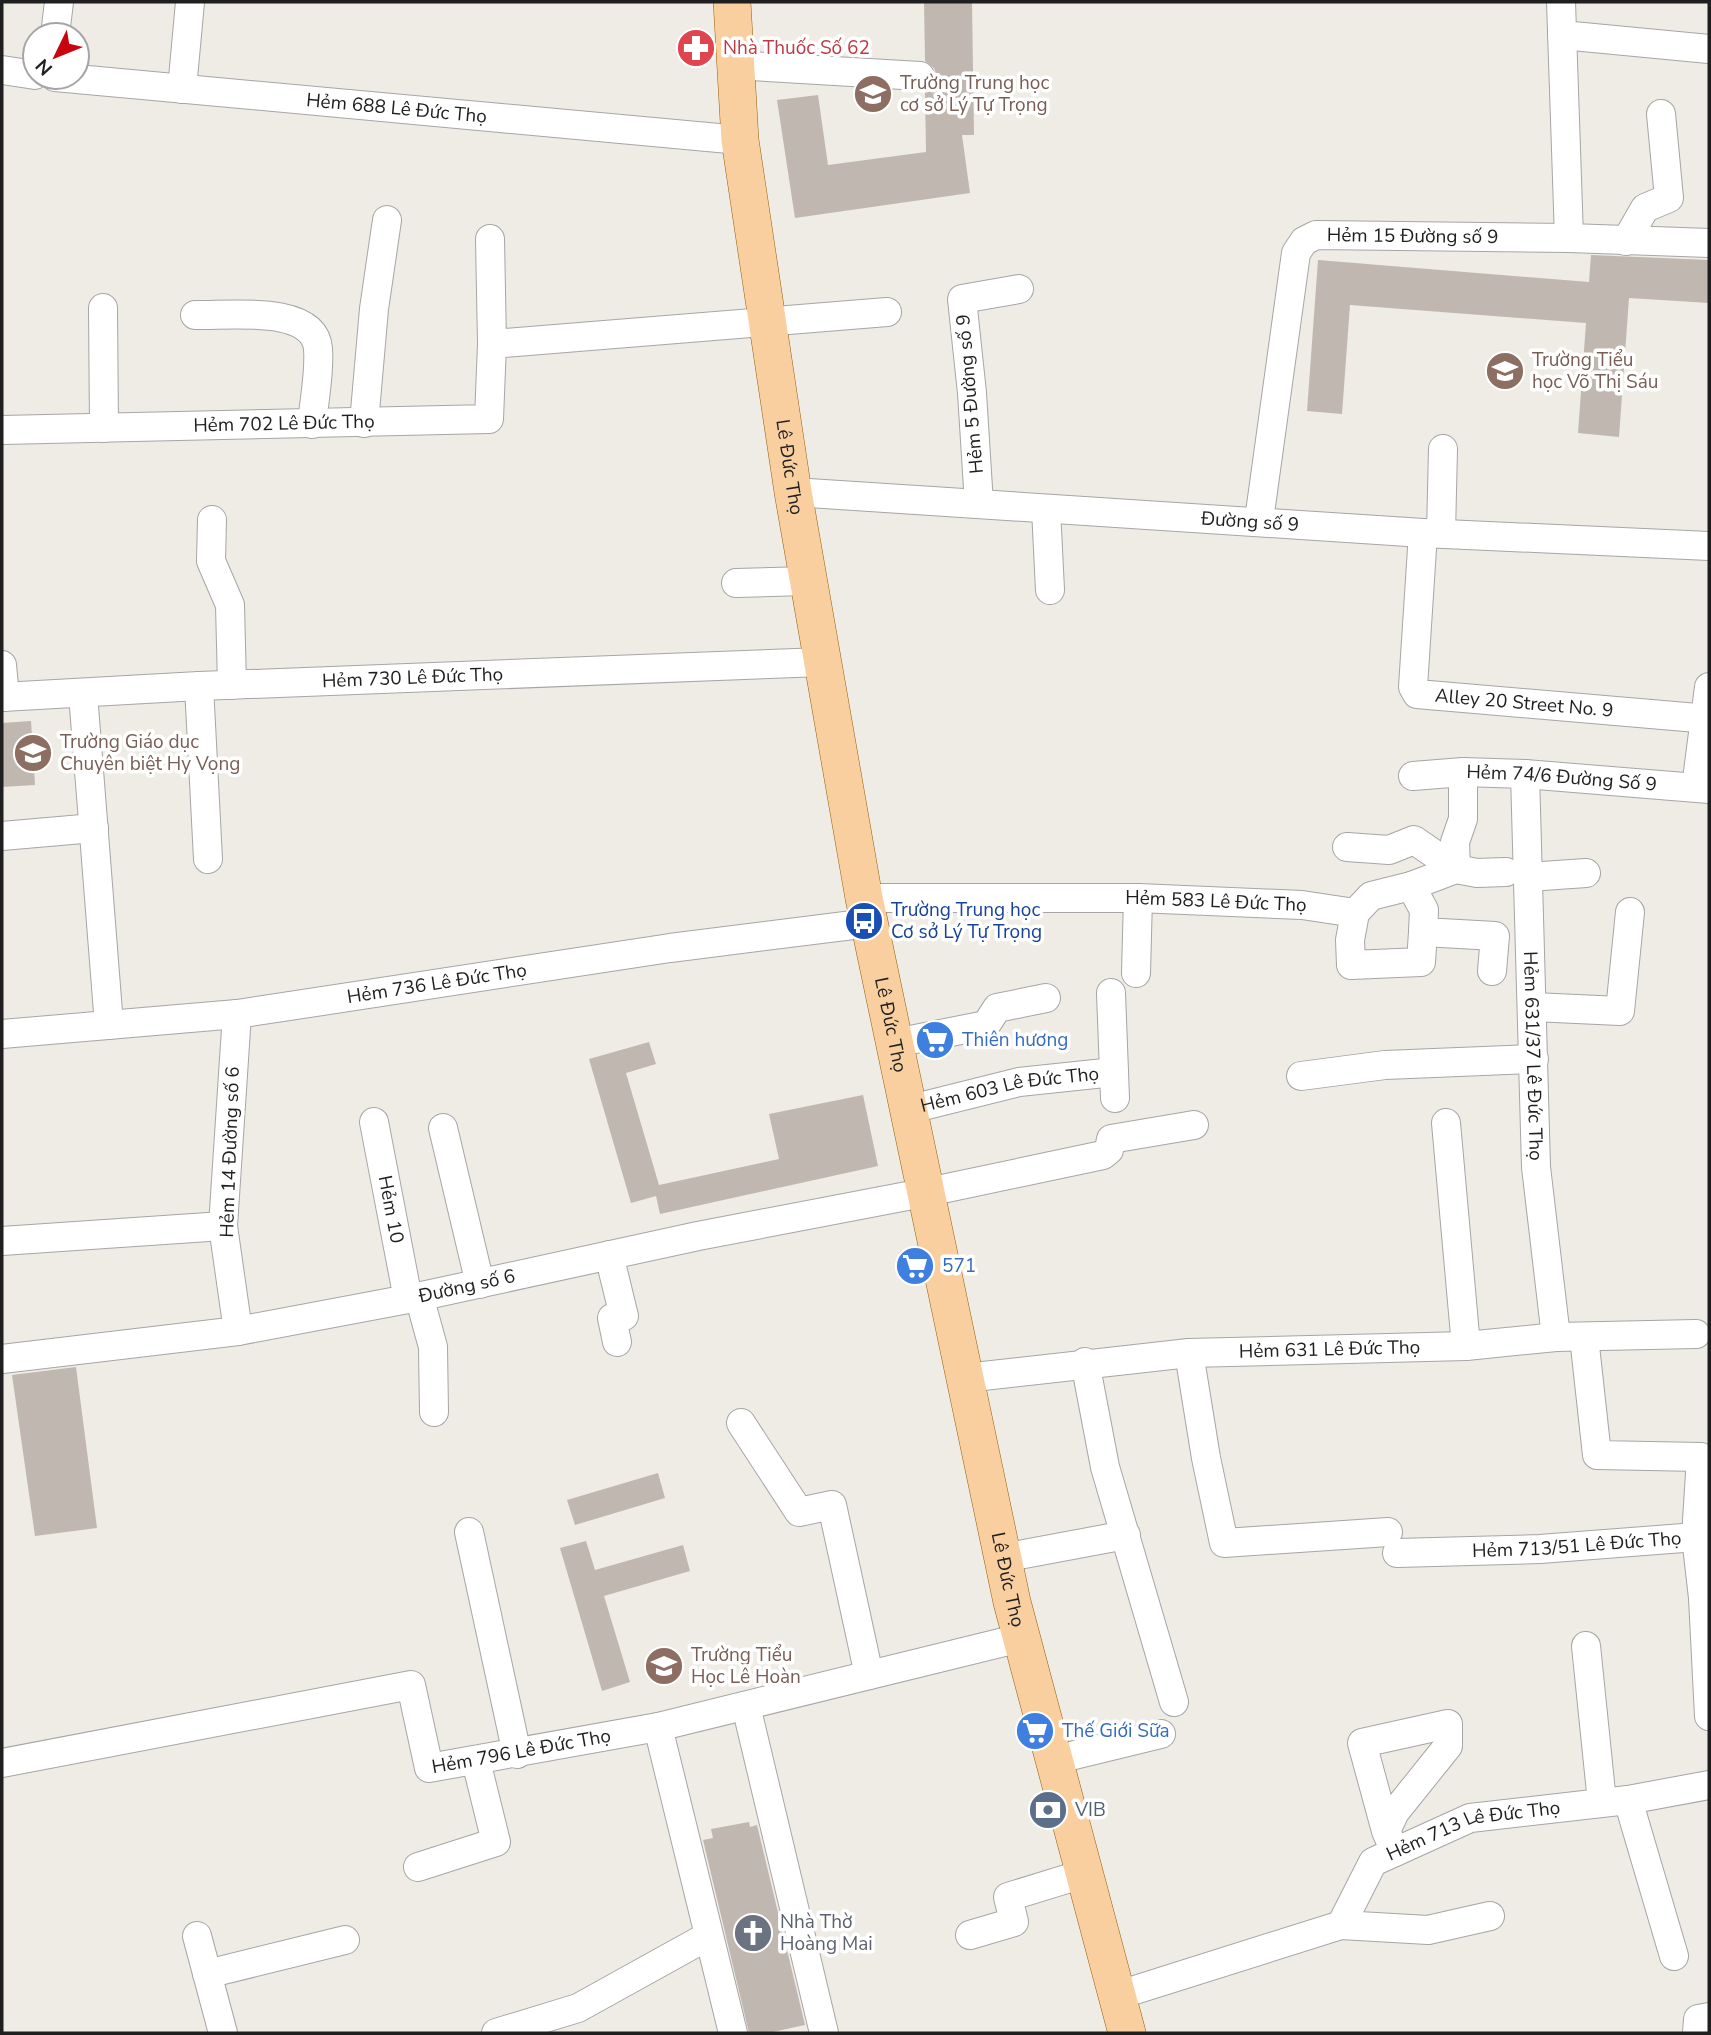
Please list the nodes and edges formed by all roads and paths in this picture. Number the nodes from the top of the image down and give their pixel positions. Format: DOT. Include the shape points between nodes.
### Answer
graph roads {
  1 [pos="59,2"];
  2 [pos="190,2"];
  3 [pos="732,2"];
  4 [pos="1561,2"];
  5 [pos="57,21"];
  6 [pos="1562,35"];
  7 [pos="1709,49"];
  8 [pos="733,65"];
  9 [pos="2,70"];
  10 [pos="21,73"];
  11 [pos="920,76"];
  12 [pos="91,80"];
  13 [pos="182,89"];
  14 [pos="1661,114"];
  15 [pos="740,139"];
  16 [pos="387,220"];
  17 [pos="1569,238"];
  18 [pos="490,239"];
  19 [pos="1626,240"];
  20 [pos="1709,243"];
  21 [pos="1019,289"];
  22 [pos="103,308"];
  23 [pos="887,312"];
  24 [pos="195,315"];
  25 [pos="766,319"];
  26 [pos="492,344"];
  27 [pos="364,423"];
  28 [pos="312,424"];
  29 [pos="104,428"];
  30 [pos="2,430"];
  31 [pos="1443,449"];
  32 [pos="793,492"];
  33 [pos="979,504"];
  34 [pos="1046,509"];
  35 [pos="212,520"];
  36 [pos="1259,520"];
  37 [pos="1432,533"];
  38 [pos="1709,546"];
  39 [pos="808,581"];
  40 [pos="736,583"];
  41 [pos="1050,590"];
  42 [pos="823,662"];
  43 [pos="2,665"];
  44 [pos="232,685"];
  45 [pos="199,686"];
  46 [pos="1709,687"];
  47 [pos="83,694"];
  48 [pos="4,697"];
  49 [pos="1708,719"];
  50 [pos="1463,772"];
  51 [pos="1525,774"];
  52 [pos="1413,776"];
  53 [pos="1703,788"];
  54 [pos="94,828"];
  55 [pos="2,836"];
  56 [pos="1347,847"];
  57 [pos="208,859"];
  58 [pos="1456,869"];
  59 [pos="1586,873"];
  60 [pos="1517,874"];
  61 [pos="1411,887"];
  62 [pos="1138,898"];
  63 [pos="867,910"];
  64 [pos="1630,912"];
  65 [pos="1355,913"];
  66 [pos="1423,932"];
  67 [pos="1492,971"];
  68 [pos="1136,974"];
  69 [pos="1111,993"];
  70 [pos="1046,998"];
  71 [pos="1533,1007"];
  72 [pos="237,1014"];
  73 [pos="109,1025"];
  74 [pos="2,1034"];
  75 [pos="895,1043"];
  76 [pos="1534,1059"];
  77 [pos="1301,1076"];
  78 [pos="907,1110"];
  79 [pos="374,1122"];
  80 [pos="1446,1123"];
  81 [pos="1194,1125"];
  82 [pos="443,1128"];
  83 [pos="928,1192"];
  84 [pos="223,1226"];
  85 [pos="2,1241"];
  86 [pos="609,1255"];
  87 [pos="480,1284"];
  88 [pos="414,1297"];
  89 [pos="238,1331"];
  90 [pos="1696,1334"];
  91 [pos="1570,1337"];
  92 [pos="617,1342"];
  93 [pos="1466,1346"];
  94 [pos="1189,1353"];
  95 [pos="2,1359"];
  96 [pos="1085,1362"];
  97 [pos="965,1378"];
  98 [pos="434,1412"];
  99 [pos="741,1423"];
  100 [pos="469,1532"];
  101 [pos="1126,1535"];
  102 [pos="1696,1537"];
  103 [pos="1003,1558"];
  104 [pos="1706,1598"];
  105 [pos="1020,1638"];
  106 [pos="1586,1646"];
  107 [pos="869,1675"];
  108 [pos="1174,1702"];
  109 [pos="746,1706"];
  110 [pos="1709,1716"];
  111 [pos="658,1727"];
  112 [pos="1161,1734"];
  113 [pos="517,1754"];
  114 [pos="1054,1760"];
  115 [pos="476,1761"];
  116 [pos="2,1763"];
  117 [pos="1709,1785"];
  118 [pos="1615,1801"];
  119 [pos="418,1867"];
  120 [pos="1086,1873"];
  121 [pos="1490,1916"];
  122 [pos="1340,1925"];
  123 [pos="970,1935"];
  124 [pos="197,1936"];
  125 [pos="708,1936"];
  126 [pos="345,1940"];
  127 [pos="1674,1956"];
  128 [pos="207,1974"];
  129 [pos="1119,1995"];
  130 [pos="1709,2017"];
  131 [pos="223,2033"];
  132 [pos="496,2033"];
  133 [pos="733,2033"];
  134 [pos="824,2033"];
  135 [pos="1127,2033"];
  136 [pos="1697,2033"];
  1 -- 5 [label="street"];
  2 -- 13 [label="street"];
  3 -- 8 [label="main road, Lê Đức Thọ"];
  4 -- 6 [label="street"];
  6 -- 7 [label="street"];
  6 -- 17 [label="street"];
  8 -- 11 [label="street"];
  8 -- 15 [label="main road, Lê Đức Thọ"];
  9 -- 10 [label="street"];
  12 -- 13 [label="street, Hẻm 688 Lê Đức Thọ"];
  13 -- 15 [label="street, Hẻm 688 Lê Đức Thọ"];
  14 -- 19 [label="street" via="1669,198 1645,208"];
  15 -- 25 [label="main road, Lê Đức Thọ"];
  16 -- 27 [label="street"];
  17 -- 19 [label="street, Hẻm 15 Đường số 9"];
  17 -- 36 [label="street, Hẻm 15 Đường số 9" via="1316,235 1304,241 1296,253"];
  18 -- 26 [label="street, Hẻm 702 Lê Đức Thọ"];
  19 -- 20 [label="street, Hẻm 15 Đường số 9"];
  21 -- 33 [label="street, Hẻm 5 Đường số 9" via="962,299"];
  22 -- 29 [label="street"];
  23 -- 25 [label="street"];
  24 -- 28 [label="street" via="278,316 313,331 318,347"];
  25 -- 26 [label="street"];
  25 -- 32 [label="main road, Lê Đức Thọ"];
  26 -- 27 [label="street, Hẻm 702 Lê Đức Thọ" via="489,419"];
  27 -- 28 [label="street, Hẻm 702 Lê Đức Thọ"];
  28 -- 29 [label="street, Hẻm 702 Lê Đức Thọ"];
  29 -- 30 [label="street, Hẻm 702 Lê Đức Thọ"];
  31 -- 37 [label="street"];
  32 -- 33 [label="street, Đường số 9"];
  32 -- 39 [label="main road, Lê Đức Thọ"];
  33 -- 34 [label="street, Đường số 9"];
  34 -- 36 [label="street, Đường số 9"];
  34 -- 41 [label="street"];
  35 -- 44 [label="street" via="211,561 230,605"];
  36 -- 37 [label="street, Đường số 9"];
  37 -- 38 [label="street, Đường số 9"];
  37 -- 49 [label="street, Alley 20 Street No. 9" via="1413,687 1417,694"];
  39 -- 40 [label="street"];
  39 -- 42 [label="main road, Lê Đức Thọ"];
  42 -- 44 [label="street, Hẻm 730 Lê Đức Thọ"];
  42 -- 63 [label="main road, Lê Đức Thọ"];
  43 -- 48 [label="street"];
  44 -- 45 [label="street, Hẻm 730 Lê Đức Thọ"];
  45 -- 47 [label="street, Hẻm 730 Lê Đức Thọ"];
  45 -- 57 [label="street"];
  46 -- 49 [label="street"];
  47 -- 48 [label="street, Hẻm 730 Lê Đức Thọ"];
  47 -- 54 [label="street"];
  49 -- 53 [label="street"];
  50 -- 51 [label="street, Hẻm 74/6 Đường Số 9"];
  50 -- 52 [label="street, Hẻm 74/6 Đường Số 9"];
  50 -- 58 [label="street"];
  51 -- 53 [label="street, Hẻm 74/6 Đường Số 9"];
  51 -- 60 [label="street, Hẻm 631/37 Lê Đức Thọ"];
  54 -- 55 [label="street"];
  54 -- 73 [label="street"];
  56 -- 58 [label="street" via="1389,850 1414,840"];
  58 -- 60 [label="street"];
  58 -- 61 [label="street"];
  59 -- 60 [label="street"];
  60 -- 71 [label="street, Hẻm 631/37 Lê Đức Thọ"];
  61 -- 65 [label="street" via="1371,895"];
  61 -- 66 [label="street" via="1424,909"];
  62 -- 63 [label="street, Hẻm 583 Lê Đức Thọ"];
  62 -- 65 [label="street, Hẻm 583 Lê Đức Thọ" via="1302,905"];
  62 -- 68 [label="street"];
  63 -- 72 [label="street, Hẻm 736 Lê Đức Thọ" via="670,948"];
  63 -- 75 [label="main road, Lê Đức Thọ"];
  64 -- 71 [label="street" via="1620,1012"];
  65 -- 66 [label="street" via="1351,965 1421,962"];
  66 -- 67 [label="street" via="1495,936"];
  69 -- 78 [label="street, Hẻm 603 Lê Đức Thọ" via="1115,1085 1019,1083"];
  70 -- 75 [label="street" via="997,1008 986,1025"];
  71 -- 76 [label="street, Hẻm 631/37 Lê Đức Thọ"];
  72 -- 73 [label="street, Hẻm 736 Lê Đức Thọ"];
  72 -- 84 [label="street, Hẻm 14 Đường số 6"];
  73 -- 74 [label="street, Hẻm 736 Lê Đức Thọ"];
  75 -- 78 [label="main road, Lê Đức Thọ"];
  76 -- 77 [label="street" via="1385,1065"];
  76 -- 91 [label="street, Hẻm 631/37 Lê Đức Thọ" via="1536,1167"];
  78 -- 83 [label="main road, Lê Đức Thọ"];
  79 -- 88 [label="street, Hẻm 10"];
  80 -- 93 [label="street"];
  81 -- 83 [label="street, Đường số 6" via="1111,1139 1104,1154"];
  82 -- 87 [label="street"];
  83 -- 86 [label="street, Đường số 6"];
  83 -- 97 [label="main road, Lê Đức Thọ"];
  84 -- 85 [label="street"];
  84 -- 89 [label="street, Hẻm 14 Đường số 6"];
  86 -- 87 [label="street, Đường số 6"];
  86 -- 92 [label="street" via="624,1316 612,1318"];
  87 -- 88 [label="street, Đường số 6"];
  88 -- 89 [label="street, Đường số 6"];
  88 -- 98 [label="street, Hẻm 10" via="433,1347"];
  89 -- 95 [label="street, Đường số 6"];
  90 -- 91 [label="street, Hẻm 631 Lê Đức Thọ"];
  91 -- 93 [label="street, Hẻm 631 Lê Đức Thọ"];
  91 -- 102 [label="street, Hẻm 631/37 Lê Đức Thọ" via="1597,1455 1701,1457"];
  93 -- 94 [label="street, Hẻm 631 Lê Đức Thọ"];
  94 -- 96 [label="street, Hẻm 631 Lê Đức Thọ"];
  94 -- 102 [label="street, Hẻm 713/51 Lê Đức Thọ" via="1224,1542 1392,1542 1541,1549"];
  96 -- 97 [label="street, Hẻm 631 Lê Đức Thọ"];
  96 -- 101 [label="street" via="1105,1467"];
  97 -- 103 [label="main road, Lê Đức Thọ"];
  99 -- 107 [label="street" via="799,1511 832,1505"];
  100 -- 113 [label="street"];
  101 -- 103 [label="street"];
  101 -- 108 [label="street"];
  102 -- 104 [label="street, Hẻm 713/51 Lê Đức Thọ"];
  103 -- 105 [label="main road, Lê Đức Thọ"];
  104 -- 110 [label="street"];
  105 -- 107 [label="street, Hẻm 796 Lê Đức Thọ"];
  105 -- 114 [label="main road, Lê Đức Thọ"];
  106 -- 118 [label="street"];
  107 -- 109 [label="street, Hẻm 796 Lê Đức Thọ"];
  109 -- 111 [label="street, Hẻm 796 Lê Đức Thọ"];
  109 -- 134 [label="street"];
  111 -- 113 [label="street, Hẻm 796 Lê Đức Thọ"];
  111 -- 125 [label="street"];
  112 -- 114 [label="street"];
  113 -- 115 [label="street, Hẻm 796 Lê Đức Thọ"];
  114 -- 120 [label="main road, Lê Đức Thọ"];
  115 -- 116 [label="street, Hẻm 796 Lê Đức Thọ" via="429,1768 411,1685"];
  115 -- 119 [label="street" via="496,1842"];
  117 -- 118 [label="street, Hẻm 713 Lê Đức Thọ"];
  118 -- 122 [label="street, Hẻm 713 Lê Đức Thọ" via="1470,1818 1391,1842 1373,1862"];
  118 -- 127 [label="street"];
  120 -- 123 [label="street" via="1008,1897 1014,1922"];
  120 -- 129 [label="main road, Lê Đức Thọ"];
  121 -- 122 [label="street" via="1428,1930"];
  122 -- 129 [label="street"];
  124 -- 128 [label="street"];
  125 -- 132 [label="street" via="578,2008"];
  125 -- 133 [label="street"];
  126 -- 128 [label="street"];
  128 -- 131 [label="street"];
  129 -- 135 [label="main road, Lê Đức Thọ"];
  130 -- 136 [label="street" via="1698,2019"];
}
